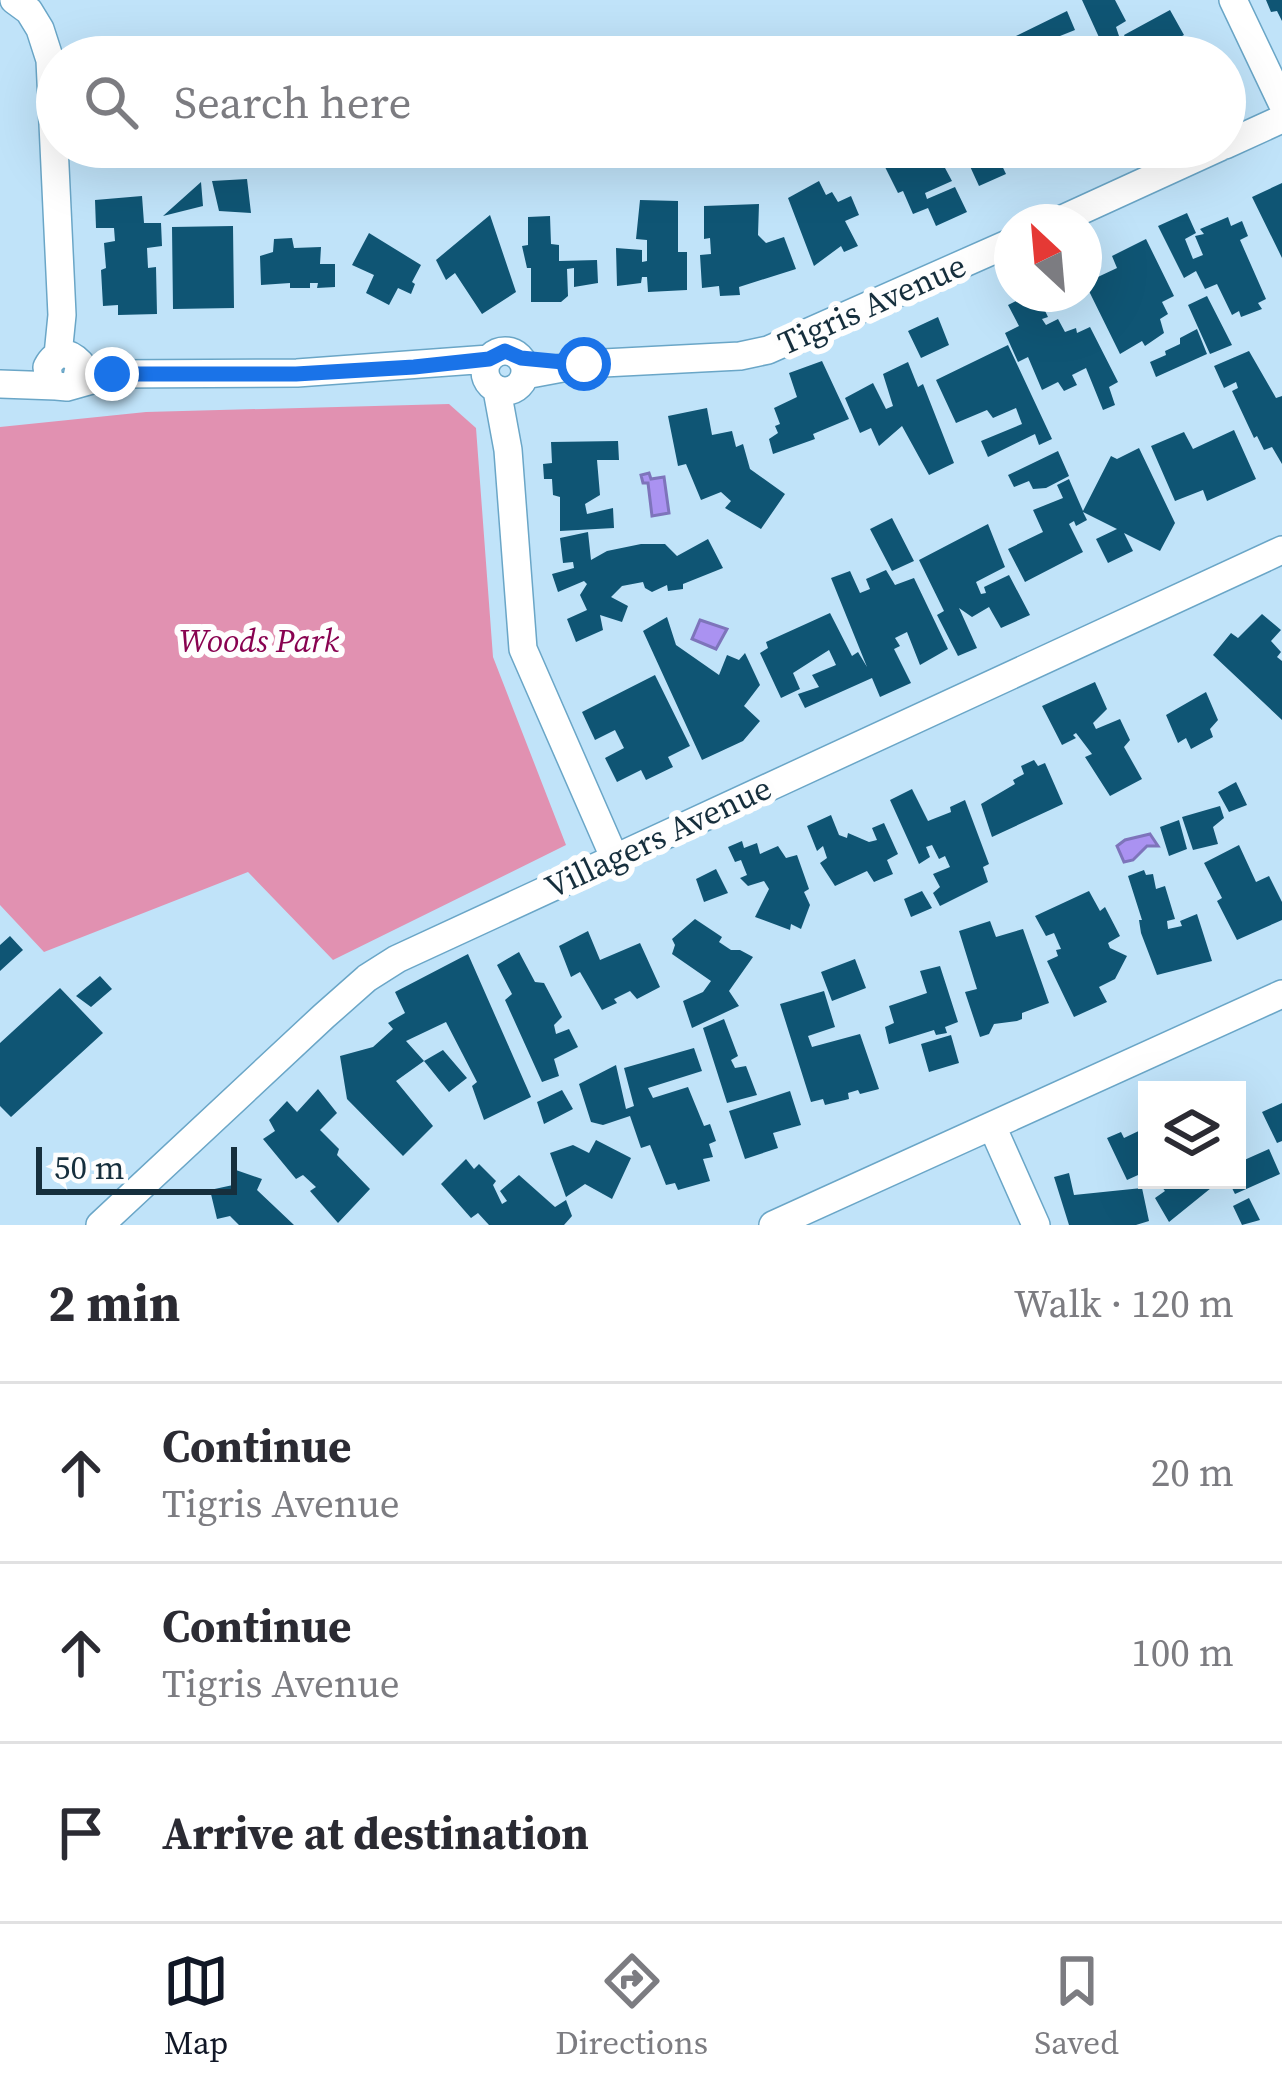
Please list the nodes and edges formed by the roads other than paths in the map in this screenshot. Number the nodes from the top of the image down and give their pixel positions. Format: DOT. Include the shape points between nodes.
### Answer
graph roads {
  1 [pos="14,0"];
  2 [pos="1233,0"];
  3 [pos="42,36"];
  4 [pos="1282,104"];
  5 [pos="1282,118"];
  6 [pos="1246,135"];
  7 [pos="55,168"];
  8 [pos="1174,168"];
  9 [pos="1095,204"];
  10 [pos="994,250"];
  11 [pos="65,368"];
  12 [pos="505,374"];
  13 [pos="0,383"];
  14 [pos="1282,550"];
  15 [pos="614,857"];
  16 [pos="1282,994"];
  17 [pos="992,1126"];
  18 [pos="100,1225"];
  19 [pos="773,1225"];
  20 [pos="1036,1225"];
  1 -- 3 [label="street"];
  2 -- 4 [label="street"];
  5 -- 6 [label="street"];
  7 -- 11 [label="street"];
  8 -- 9 [label="street"];
  10 -- 12 [label="street, Tigris Avenue" via="768,350"];
  11 -- 12 [label="street, Tigris Avenue"];
  11 -- 13 [label="street, Tigris Avenue"];
  12 -- 15 [label="street" via="523,649"];
  14 -- 15 [label="street, Villagers Avenue"];
  15 -- 18 [label="street, Villagers Avenue" via="367,979"];
  16 -- 17 [label="street"];
  17 -- 19 [label="street"];
  17 -- 20 [label="street"];
}
